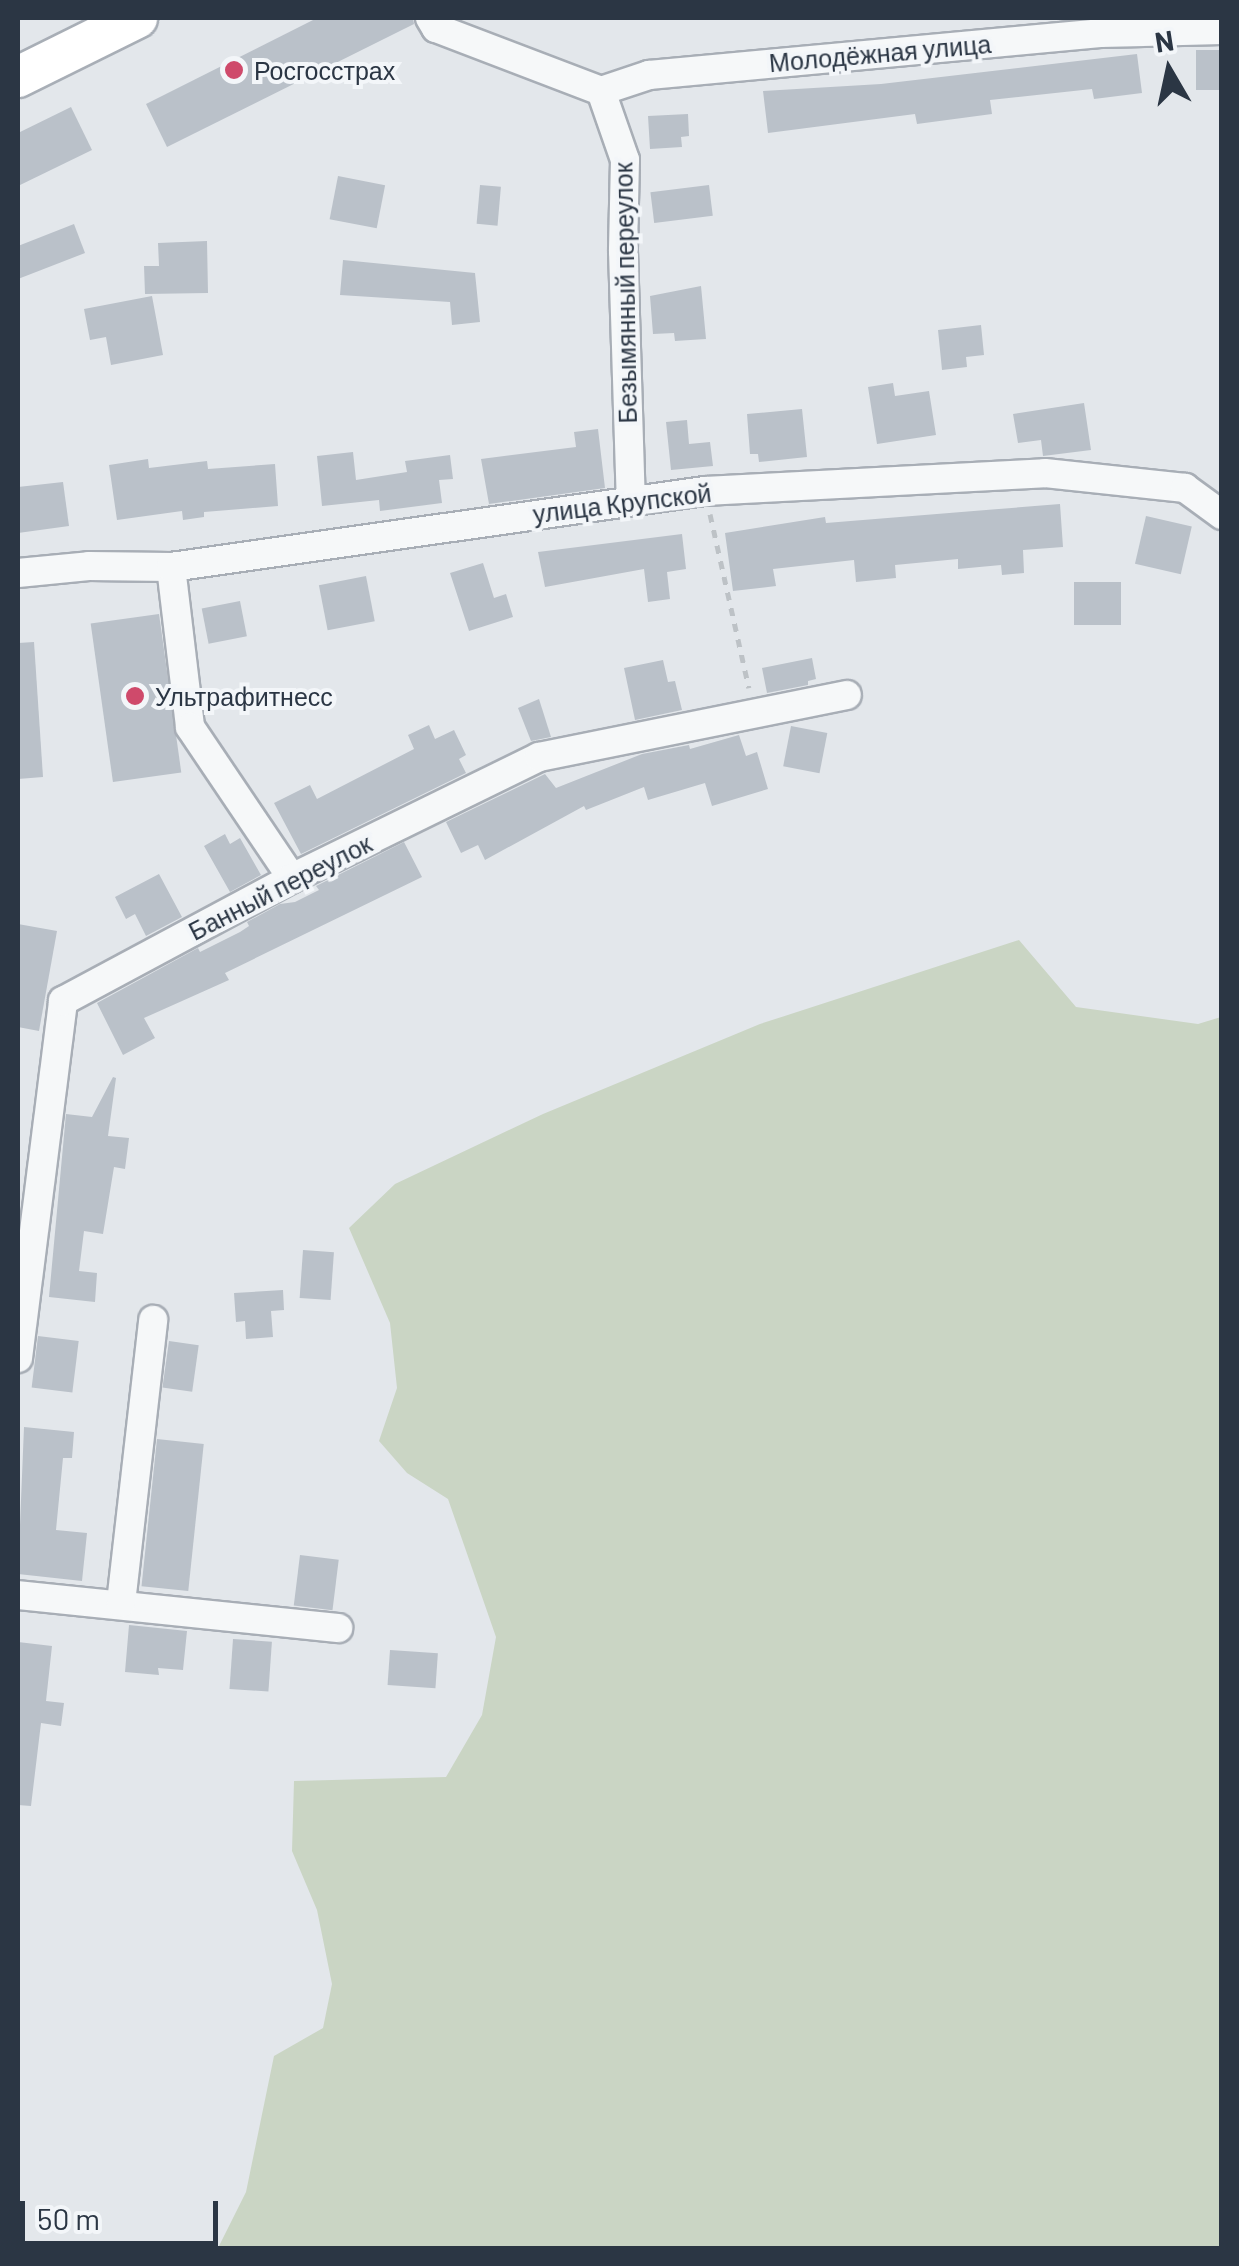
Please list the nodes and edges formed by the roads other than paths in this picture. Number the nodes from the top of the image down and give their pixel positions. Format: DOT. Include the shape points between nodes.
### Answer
graph roads {
  1 [pos="134,18"];
  2 [pos="430,18"];
  3 [pos="1222,30"];
  4 [pos="18,77"];
  5 [pos="601,91"];
  6 [pos="631,500"];
  7 [pos="1222,514"];
  8 [pos="171,567"];
  9 [pos="18,574"];
  10 [pos="847,695"];
  11 [pos="292,878"];
  12 [pos="153,1320"];
  13 [pos="18,1358"];
  14 [pos="18,1595"];
  15 [pos="121,1604"];
  16 [pos="338,1628"];
  1 -- 4 [label="main road"];
  2 -- 5 [label="street" via="436,28"];
  3 -- 5 [label="street, Молодёжная улица" via="1100,33 649,74"];
  5 -- 6 [label="street, Безымянный переулок" via="626,160"];
  6 -- 7 [label="street, улица Крупской" via="1045,473 1185,488"];
  6 -- 8 [label="street, улица Крупской"];
  8 -- 9 [label="street, улица Крупской"];
  8 -- 11 [label="street" via="190,726"];
  10 -- 11 [label="street, Банный переулок" via="539,757"];
  11 -- 13 [label="street, Банный переулок" via="64,1002"];
  12 -- 15 [label="street"];
  14 -- 15 [label="street"];
  15 -- 16 [label="street"];
}
